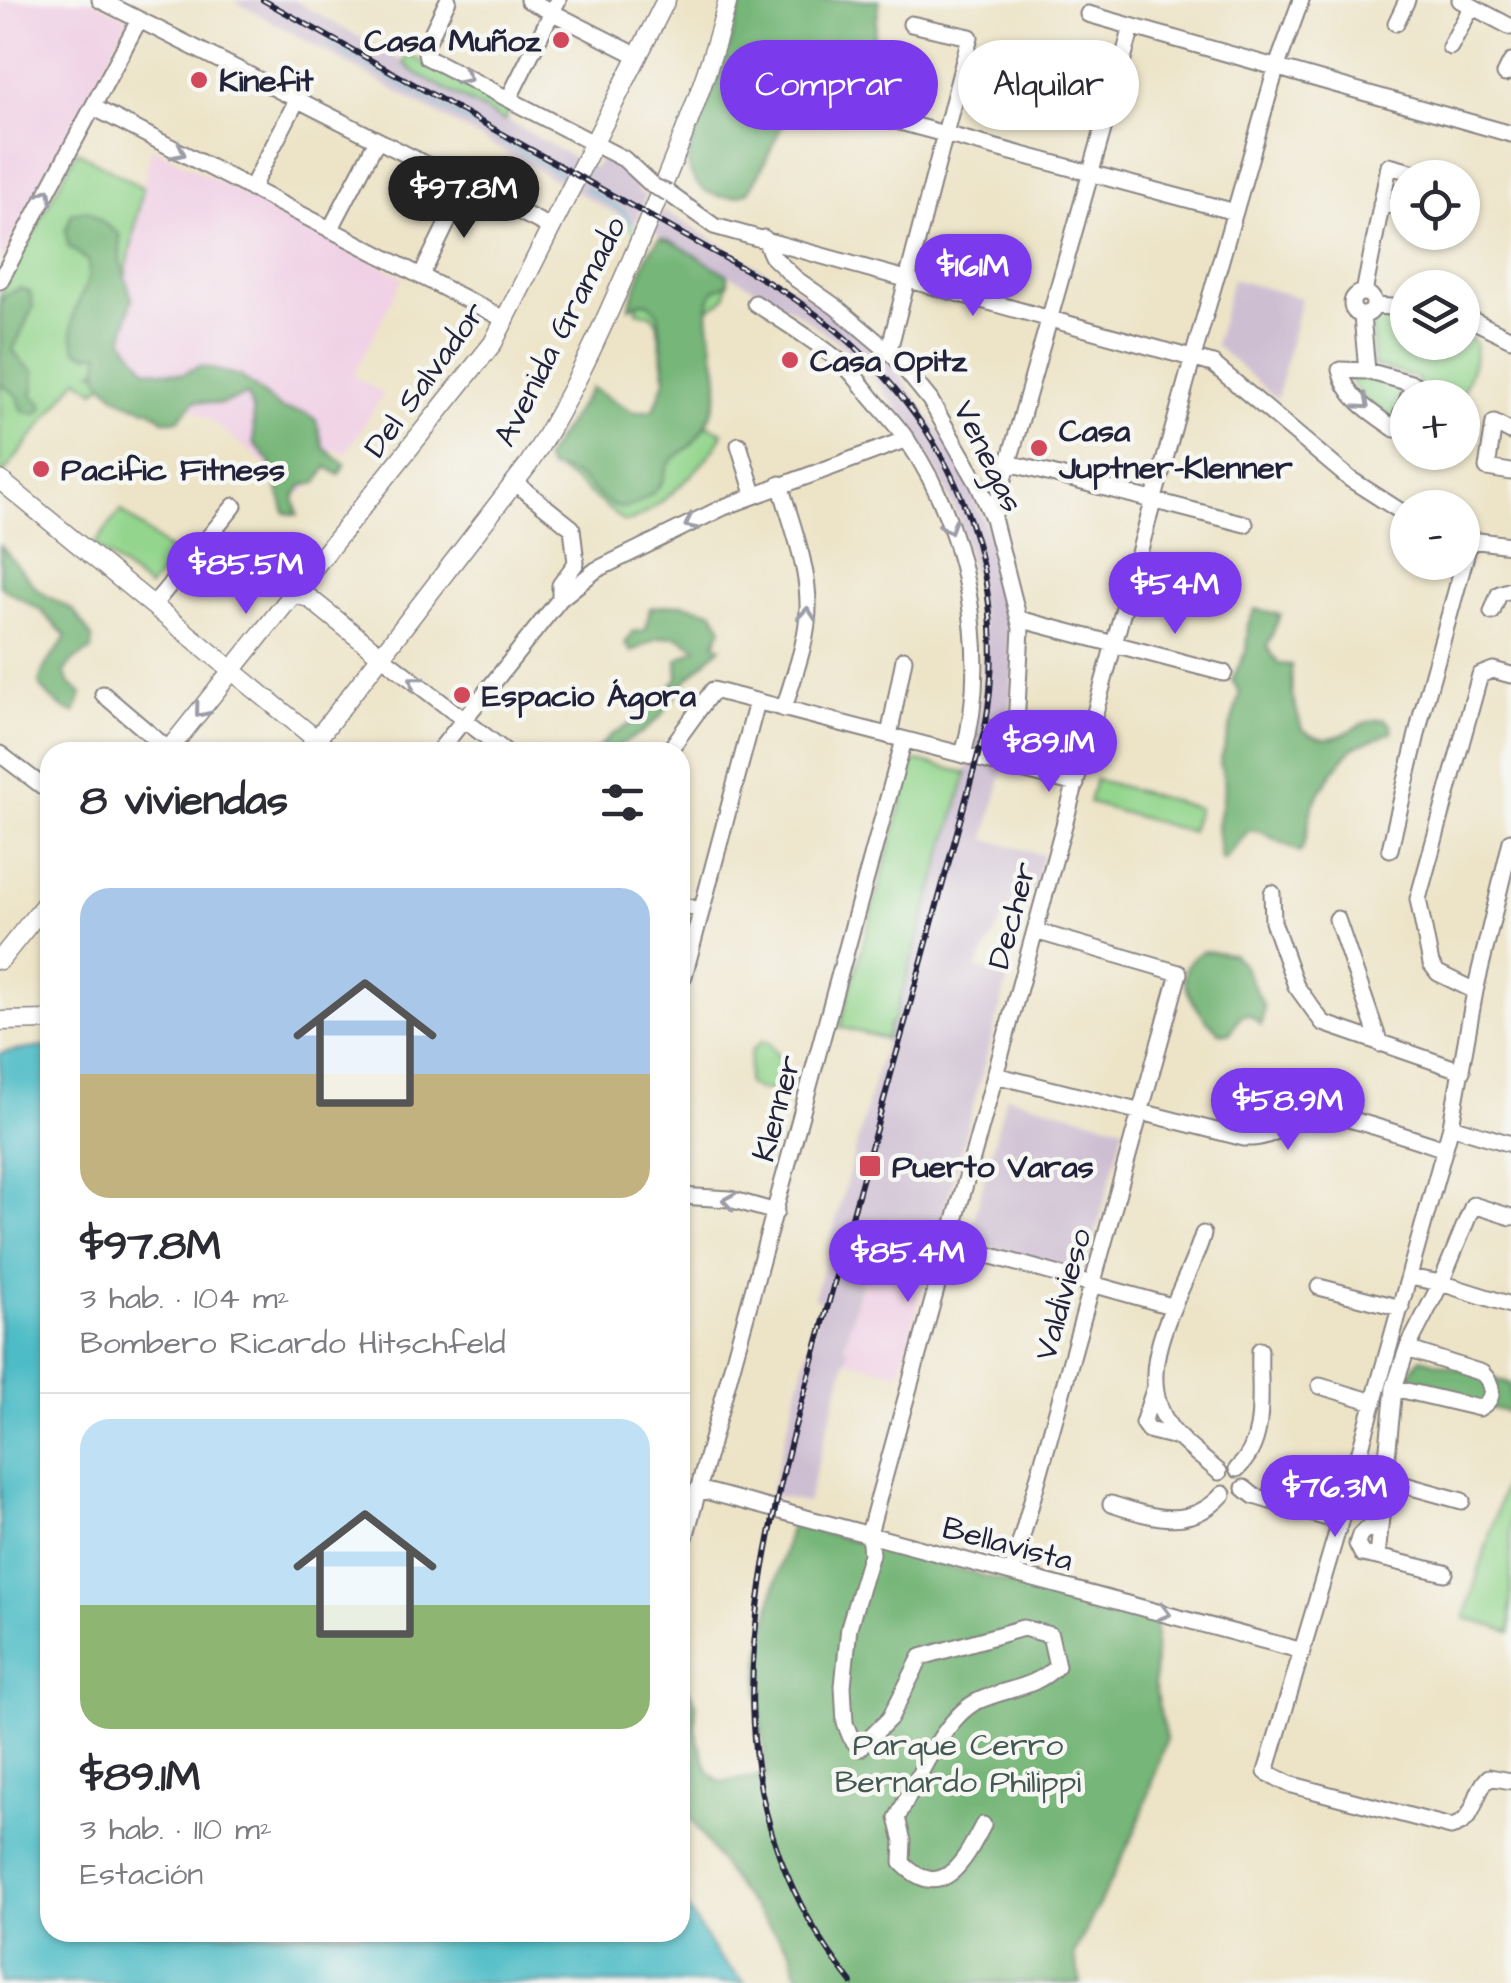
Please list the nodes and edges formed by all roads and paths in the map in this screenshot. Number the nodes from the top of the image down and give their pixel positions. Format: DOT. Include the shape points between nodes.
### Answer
graph roads {
  1 [pos="100,0"];
  2 [pos="448,0"];
  3 [pos="528,0"];
  4 [pos="666,0"];
  5 [pos="728,0"];
  6 [pos="1301,0"];
  7 [pos="1408,0"];
  8 [pos="1466,3"];
  9 [pos="555,6"];
  10 [pos="1088,14"];
  11 [pos="139,20"];
  12 [pos="1396,23"];
  13 [pos="911,24"];
  14 [pos="1132,26"];
  15 [pos="1511,27"];
  16 [pos="1450,47"];
  17 [pos="638,56"];
  18 [pos="1276,69"];
  19 [pos="508,98"];
  20 [pos="296,100"];
  21 [pos="93,107"];
  22 [pos="929,130"];
  23 [pos="944,134"];
  24 [pos="1511,134"];
  25 [pos="377,140"];
  26 [pos="594,144"];
  27 [pos="1390,166"];
  28 [pos="1091,174"];
  29 [pos="466,185"];
  30 [pos="251,189"];
  31 [pos="1381,204"];
  32 [pos="1390,205"];
  33 [pos="1235,212"];
  34 [pos="552,228"];
  35 [pos="330,230"];
  36 [pos="764,238"];
  37 [pos="420,276"];
  38 [pos="907,278"];
  39 [pos="0,281"];
  40 [pos="755,302"];
  41 [pos="1367,305"];
  42 [pos="1390,307"];
  43 [pos="1050,318"];
  44 [pos="506,320"];
  45 [pos="1480,324"];
  46 [pos="1511,339"];
  47 [pos="889,350"];
  48 [pos="1194,358"];
  49 [pos="1367,371"];
  50 [pos="1400,380"];
  51 [pos="1390,425"];
  52 [pos="1511,432"];
  53 [pos="907,440"];
  54 [pos="739,445"];
  55 [pos="1009,462"];
  56 [pos="1511,472"];
  57 [pos="0,480"];
  58 [pos="514,482"];
  59 [pos="780,484"];
  60 [pos="754,494"];
  61 [pos="1154,501"];
  62 [pos="1390,505"];
  63 [pos="234,506"];
  64 [pos="993,518"];
  65 [pos="1245,524"];
  66 [pos="1480,542"];
  67 [pos="1511,545"];
  68 [pos="309,577"];
  69 [pos="1456,580"];
  70 [pos="1511,590"];
  71 [pos="295,594"];
  72 [pos="560,599"];
  73 [pos="314,601"];
  74 [pos="154,604"];
  75 [pos="1492,612"];
  76 [pos="1020,619"];
  77 [pos="1114,644"];
  78 [pos="380,655"];
  79 [pos="904,659"];
  80 [pos="234,670"];
  81 [pos="1224,673"];
  82 [pos="1511,676"];
  83 [pos="103,694"];
  84 [pos="757,702"];
  85 [pos="784,709"];
  86 [pos="464,720"];
  87 [pos="896,738"];
  88 [pos="158,742"];
  89 [pos="177,742"];
  90 [pos="311,742"];
  91 [pos="446,742"];
  92 [pos="493,742"];
  93 [pos="675,742"];
  94 [pos="0,754"];
  95 [pos="963,755"];
  96 [pos="1014,768"];
  97 [pos="40,784"];
  98 [pos="1076,784"];
  99 [pos="1511,841"];
  100 [pos="1390,849"];
  101 [pos="1272,893"];
  102 [pos="690,907"];
  103 [pos="701,910"];
  104 [pos="40,917"];
  105 [pos="1337,919"];
  106 [pos="1035,931"];
  107 [pos="690,953"];
  108 [pos="0,960"];
  109 [pos="1475,991"];
  110 [pos="40,1020"];
  111 [pos="0,1021"];
  112 [pos="1380,1044"];
  113 [pos="1462,1071"];
  114 [pos="996,1075"];
  115 [pos="1141,1112"];
  116 [pos="1451,1126"];
  117 [pos="1511,1144"];
  118 [pos="1445,1149"];
  119 [pos="690,1197"];
  120 [pos="776,1212"];
  121 [pos="1511,1217"];
  122 [pos="1203,1234"];
  123 [pos="948,1244"];
  124 [pos="1409,1277"];
  125 [pos="1441,1283"];
  126 [pos="1093,1284"];
  127 [pos="1319,1287"];
  128 [pos="1511,1305"];
  129 [pos="1172,1306"];
  130 [pos="1401,1308"];
  131 [pos="1408,1349"];
  132 [pos="1260,1350"];
  133 [pos="1320,1386"];
  134 [pos="1394,1388"];
  135 [pos="1374,1402"];
  136 [pos="1237,1468"];
  137 [pos="1220,1472"];
  138 [pos="1383,1479"];
  139 [pos="1244,1488"];
  140 [pos="698,1490"];
  141 [pos="1223,1494"];
  142 [pos="878,1500"];
  143 [pos="1462,1501"];
  144 [pos="1111,1504"];
  145 [pos="690,1519"];
  146 [pos="1340,1522"];
  147 [pos="853,1530"];
  148 [pos="870,1534"];
  149 [pos="1012,1572"];
  150 [pos="1444,1573"];
  151 [pos="1303,1651"];
  152 [pos="1511,1781"];
  153 [pos="984,1826"];
  1 -- 11 [label="street"];
  2 -- 19 [label="street, one-way" via="425,53"];
  3 -- 9 [label="street"];
  4 -- 17 [label="main road, Del Salvador"];
  5 -- 58 [label="main road, Avenida Gramado" via="695,106 611,307 552,424"];
  6 -- 18 [label="street, Decher"];
  7 -- 12 [label="street"];
  8 -- 15 [label="street"];
  8 -- 16 [label="street"];
  9 -- 17 [label="street"];
  9 -- 19 [label="street"];
  10 -- 14 [label="street"];
  11 -- 20 [label="street"];
  11 -- 21 [label="street"];
  13 -- 23 [label="street" via="970,37"];
  14 -- 18 [label="street"];
  14 -- 28 [label="street"];
  17 -- 26 [label="main road, Del Salvador"];
  18 -- 24 [label="street"];
  18 -- 33 [label="street, Decher"];
  19 -- 26 [label="street"];
  20 -- 25 [label="street"];
  20 -- 30 [label="street"];
  21 -- 30 [label="street, one-way"];
  39 -- 21 [label="street, one-way"];
  22 -- 23 [label="street"];
  23 -- 28 [label="street"];
  23 -- 38 [label="street"];
  25 -- 29 [label="street"];
  25 -- 35 [label="street"];
  26 -- 34 [label="main road, Del Salvador"];
  26 -- 36 [label="street" via="714,226"];
  27 -- 31 [label="street"];
  28 -- 33 [label="street"];
  28 -- 43 [label="street"];
  29 -- 34 [label="street"];
  29 -- 37 [label="street"];
  30 -- 35 [label="street"];
  31 -- 32 [label="street"];
  31 -- 41 [label="street"];
  33 -- 48 [label="street, Decher"];
  34 -- 44 [label="main road, Del Salvador"];
  35 -- 37 [label="street"];
  36 -- 38 [label="street"];
  36 -- 47 [label="street, Venegas" via="796,279"];
  37 -- 44 [label="street"];
  38 -- 43 [label="street"];
  38 -- 47 [label="street"];
  40 -- 53 [label="street" via="843,364"];
  41 -- 42 [label="street"];
  41 -- 49 [label="street"];
  43 -- 48 [label="street"];
  43 -- 55 [label="street"];
  44 -- 68 [label="main road, Del Salvador"];
  45 -- 46 [label="street"];
  47 -- 64 [label="street, Venegas" via="930,400"];
  48 -- 61 [label="street, Decher"];
  48 -- 62 [label="street" via="1213,364"];
  49 -- 50 [label="street"];
  49 -- 51 [label="street, one-way" via="1340,370 1343,384"];
  52 -- 56 [label="street" via="1494,422 1487,468"];
  53 -- 59 [label="street"];
  53 -- 95 [label="street, one-way" via="942,507 973,623 975,696"];
  54 -- 60 [label="street"];
  55 -- 61 [label="street"];
  55 -- 64 [label="street"];
  57 -- 74 [label="main road"];
  58 -- 72 [label="street" via="572,528 576,563 560,585"];
  58 -- 78 [label="main road, Avenida Gramado"];
  59 -- 60 [label="street"];
  85 -- 59 [label="street, one-way" via="808,606"];
  60 -- 72 [label="street, one-way" via="596,570"];
  61 -- 65 [label="street"];
  61 -- 77 [label="street, Decher"];
  63 -- 74 [label="street"];
  64 -- 76 [label="street, Venegas"];
  66 -- 67 [label="street"];
  68 -- 71 [label="main road, Del Salvador"];
  68 -- 73 [label="main road"];
  69 -- 100 [label="street"];
  70 -- 75 [label="street" via="1499,594"];
  71 -- 73 [label="main road"];
  71 -- 80 [label="main road, Del Salvador"];
  72 -- 86 [label="street"];
  73 -- 78 [label="main road"];
  74 -- 80 [label="main road"];
  76 -- 77 [label="street"];
  76 -- 96 [label="street, Venegas"];
  77 -- 81 [label="street"];
  77 -- 98 [label="street, Decher"];
  86 -- 78 [label="street, one-way"];
  78 -- 90 [label="main road, Avenida Gramado"];
  79 -- 87 [label="street, Klenner"];
  80 -- 89 [label="main road, Del Salvador, one-way"];
  80 -- 90 [label="main road"];
  82 -- 109 [label="street" via="1493,670 1480,675 1418,899 1431,964"];
  83 -- 88 [label="street"];
  84 -- 85 [label="street"];
  84 -- 93 [label="street" via="712,690"];
  84 -- 103 [label="street"];
  85 -- 87 [label="street"];
  86 -- 91 [label="street"];
  86 -- 92 [label="street"];
  87 -- 95 [label="street"];
  87 -- 120 [label="street, Klenner"];
  94 -- 97 [label="street"];
  95 -- 96 [label="street"];
  96 -- 98 [label="street"];
  98 -- 106 [label="street, Decher"];
  99 -- 109 [label="street"];
  101 -- 112 [label="street" via="1273,922 1296,986 1323,1023"];
  102 -- 103 [label="street"];
  103 -- 107 [label="street"];
  104 -- 108 [label="main road"];
  105 -- 112 [label="street"];
  106 -- 114 [label="street, Decher"];
  106 -- 115 [label="street, Valdivieso" via="1179,973"];
  109 -- 113 [label="street"];
  110 -- 111 [label="main road"];
  112 -- 113 [label="street"];
  113 -- 116 [label="street"];
  114 -- 115 [label="street"];
  114 -- 123 [label="street, Decher"];
  115 -- 118 [label="street" via="1260,1139 1326,1114"];
  115 -- 126 [label="street, Valdivieso"];
  116 -- 117 [label="street"];
  116 -- 118 [label="street"];
  118 -- 124 [label="street"];
  120 -- 119 [label="street, one-way"];
  120 -- 140 [label="street, Klenner"];
  121 -- 125 [label="street" via="1473,1205"];
  122 -- 129 [label="street"];
  123 -- 126 [label="street"];
  123 -- 142 [label="street, Decher"];
  124 -- 125 [label="street"];
  124 -- 130 [label="street"];
  125 -- 128 [label="street"];
  125 -- 131 [label="street"];
  126 -- 129 [label="street"];
  126 -- 149 [label="street, Valdivieso"];
  127 -- 130 [label="street"];
  129 -- 137 [label="street" via="1155,1366 1163,1414"];
  130 -- 135 [label="street"];
  131 -- 134 [label="street"];
  131 -- 134 [label="street" via="1482,1373 1491,1382 1490,1400 1479,1408"];
  132 -- 136 [label="street" via="1259,1427 1249,1458"];
  133 -- 135 [label="street"];
  134 -- 138 [label="street"];
  135 -- 146 [label="street"];
  136 -- 137 [label="street"];
  136 -- 139 [label="street"];
  137 -- 141 [label="street" via="1216,1484"];
  138 -- 143 [label="street"];
  138 -- 150 [label="street" via="1377,1557"];
  139 -- 141 [label="street"];
  139 -- 146 [label="street"];
  140 -- 145 [label="street, Klenner"];
  140 -- 147 [label="street, Bellavista"];
  141 -- 144 [label="street" via="1181,1519"];
  142 -- 147 [label="street, Decher"];
  142 -- 148 [label="street, Decher"];
  146 -- 151 [label="street"];
  147 -- 148 [label="street, Bellavista"];
  148 -- 149 [label="street, Bellavista"];
  148 -- 153 [label="street, Decher" via="871,1554 848,1627 843,1686 845,1723 860,1748 890,1718 921,1657 1023,1628 1050,1635 1058,1666 1044,1679 975,1702 926,1763 897,1818 902,1863 928,1879 951,1874"];
  149 -- 151 [label="street, Bellavista, one-way"];
  151 -- 152 [label="street" via="1266,1772 1451,1827 1471,1816 1489,1777"];
}
